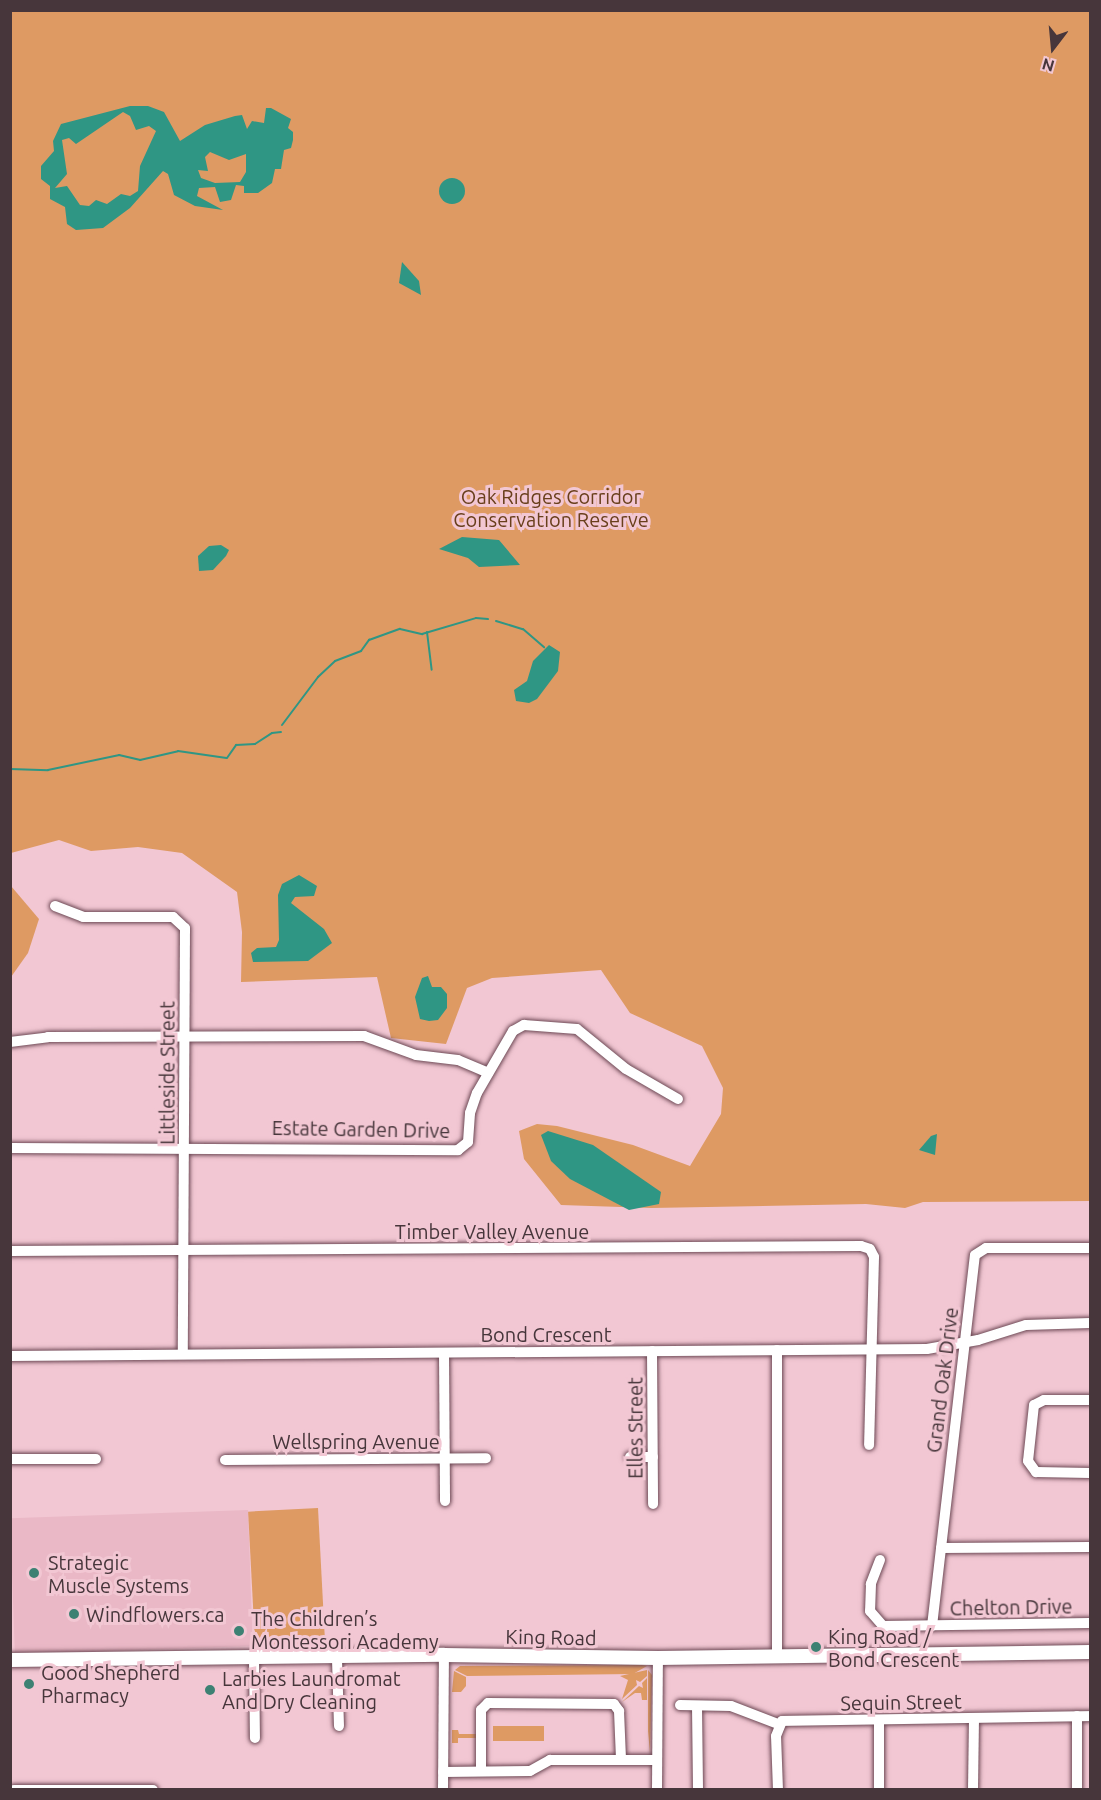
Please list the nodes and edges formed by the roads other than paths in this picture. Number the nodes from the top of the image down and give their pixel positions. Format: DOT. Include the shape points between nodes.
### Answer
graph roads {
  1 [pos="55,906"];
  2 [pos="184,1036"];
  3 [pos="10,1042"];
  4 [pos="488,1073"];
  5 [pos="678,1099"];
  6 [pos="184,1147"];
  7 [pos="10,1148"];
  8 [pos="1090,1248"];
  9 [pos="185,1250"];
  10 [pos="10,1251"];
  11 [pos="1090,1323"];
  12 [pos="965,1343"];
  13 [pos="777,1350"];
  14 [pos="874,1350"];
  15 [pos="652,1351"];
  16 [pos="444,1353"];
  17 [pos="183,1354"];
  18 [pos="10,1356"];
  19 [pos="1090,1400"];
  20 [pos="869,1445"];
  21 [pos="630,1457"];
  22 [pos="653,1457"];
  23 [pos="444,1458"];
  24 [pos="486,1458"];
  25 [pos="10,1459"];
  26 [pos="96,1459"];
  27 [pos="225,1460"];
  28 [pos="1090,1473"];
  29 [pos="445,1501"];
  30 [pos="653,1504"];
  31 [pos="1090,1547"];
  32 [pos="941,1548"];
  33 [pos="880,1560"];
  34 [pos="1090,1623"];
  35 [pos="933,1626"];
  36 [pos="1090,1652"];
  37 [pos="444,1655"];
  38 [pos="777,1656"];
  39 [pos="658,1658"];
  40 [pos="338,1659"];
  41 [pos="10,1660"];
  42 [pos="255,1660"];
  43 [pos="680,1705"];
  44 [pos="698,1706"];
  45 [pos="1077,1716"];
  46 [pos="1090,1716"];
  47 [pos="974,1719"];
  48 [pos="879,1720"];
  49 [pos="778,1724"];
  50 [pos="339,1726"];
  51 [pos="255,1738"];
  52 [pos="621,1759"];
  53 [pos="657,1760"];
  54 [pos="481,1771"];
  55 [pos="443,1772"];
  56 [pos="14,1790"];
  57 [pos="153,1790"];
  58 [pos="443,1790"];
  59 [pos="657,1790"];
  60 [pos="698,1790"];
  61 [pos="778,1790"];
  62 [pos="879,1790"];
  63 [pos="973,1790"];
  64 [pos="1077,1790"];
  1 -- 2 [label="street, Littleside Street" via="83,917 160,916 180,922 185,928"];
  2 -- 3 [label="street" via="48,1037"];
  2 -- 4 [label="street" via="364,1036 416,1054 458,1060"];
  2 -- 6 [label="street, Littleside Street"];
  4 -- 5 [label="street, Estate Garden Drive" via="515,1028 558,1025 586,1034 626,1070"];
  4 -- 6 [label="street, Estate Garden Drive" via="471,1105 468,1142 458,1150"];
  6 -- 7 [label="street, Estate Garden Drive"];
  6 -- 9 [label="street, Littleside Street"];
  8 -- 12 [label="street, Grand Oak Drive" via="986,1248 975,1255"];
  9 -- 10 [label="street, Timber Valley Avenue"];
  9 -- 14 [label="street, Timber Valley Avenue" via="861,1246 870,1249 874,1257"];
  9 -- 17 [label="street, Littleside Street"];
  11 -- 12 [label="street, Bond Crescent" via="1026,1325"];
  12 -- 14 [label="street, Bond Crescent" via="927,1349"];
  12 -- 32 [label="street, Grand Oak Drive"];
  13 -- 14 [label="street, Bond Crescent"];
  13 -- 15 [label="street, Bond Crescent"];
  13 -- 38 [label="street"];
  14 -- 20 [label="street, Timber Valley Avenue"];
  15 -- 16 [label="street, Bond Crescent"];
  15 -- 22 [label="street, Elles Street"];
  16 -- 17 [label="street, Bond Crescent"];
  16 -- 23 [label="street"];
  17 -- 18 [label="street, Bond Crescent"];
  19 -- 28 [label="street" via="1036,1402 1031,1413 1028,1461 1036,1472"];
  21 -- 22 [label="street"];
  22 -- 30 [label="street, Elles Street"];
  23 -- 24 [label="street, Wellspring Avenue"];
  23 -- 27 [label="street, Wellspring Avenue"];
  23 -- 29 [label="street"];
  25 -- 26 [label="street"];
  31 -- 32 [label="street"];
  32 -- 35 [label="street, Grand Oak Drive"];
  33 -- 35 [label="street, Chelton Drive" via="871,1584 870,1611 875,1621 888,1627"];
  34 -- 35 [label="street, Chelton Drive"];
  36 -- 38 [label="main road, King Road"];
  37 -- 39 [label="main road, King Road"];
  37 -- 40 [label="main road, King Road"];
  37 -- 55 [label="street"];
  38 -- 39 [label="main road, King Road"];
  39 -- 53 [label="street"];
  40 -- 42 [label="main road, King Road"];
  40 -- 50 [label="street"];
  41 -- 42 [label="main road, King Road"];
  42 -- 51 [label="street"];
  43 -- 44 [label="street"];
  44 -- 49 [label="street" via="731,1706"];
  44 -- 60 [label="street"];
  45 -- 46 [label="street, Sequin Street"];
  45 -- 47 [label="street, Sequin Street"];
  45 -- 64 [label="street"];
  47 -- 48 [label="street, Sequin Street"];
  47 -- 63 [label="street"];
  48 -- 49 [label="street, Sequin Street"];
  48 -- 62 [label="street"];
  49 -- 61 [label="street"];
  52 -- 53 [label="street"];
  52 -- 54 [label="street" via="550,1760 530,1771"];
  52 -- 54 [label="street" via="619,1711 614,1704 488,1703 481,1710"];
  53 -- 59 [label="street"];
  54 -- 55 [label="street"];
  55 -- 58 [label="street"];
  56 -- 57 [label="street"];
}
